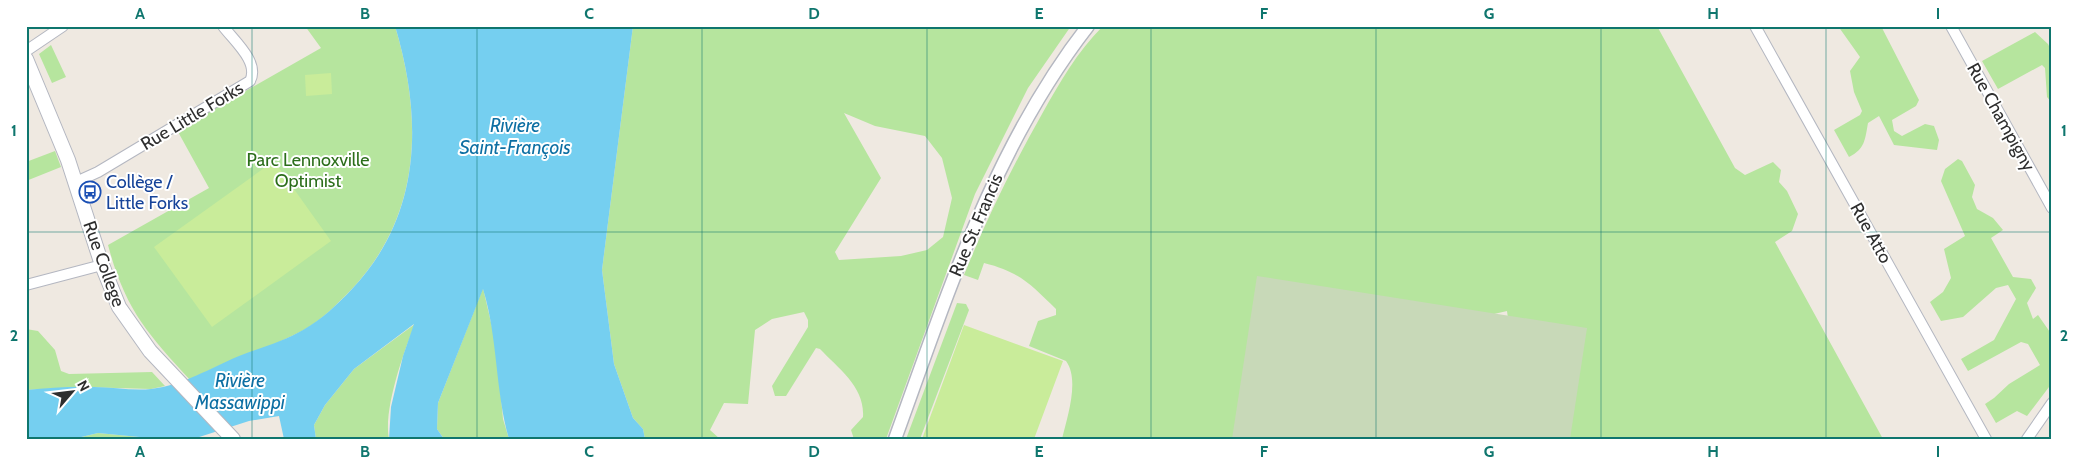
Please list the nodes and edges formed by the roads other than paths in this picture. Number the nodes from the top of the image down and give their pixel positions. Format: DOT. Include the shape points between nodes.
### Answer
graph roads {
  1 [pos="63,26"];
  2 [pos="222,26"];
  3 [pos="1088,26"];
  4 [pos="1755,26"];
  5 [pos="1951,26"];
  6 [pos="26,51"];
  7 [pos="26,59"];
  8 [pos="76,182"];
  9 [pos="2052,208"];
  10 [pos="102,265"];
  11 [pos="26,285"];
  12 [pos="2052,403"];
  13 [pos="233,439"];
  14 [pos="894,439"];
  15 [pos="1986,439"];
  16 [pos="2027,439"];
  1 -- 6 [label="street"];
  2 -- 8 [label="street, Rue Little Forks" via="251,64 253,76 250,81"];
  3 -- 14 [label="street, Rue St. Francis" via="1028,115 978,214"];
  4 -- 15 [label="street, Rue Atto"];
  5 -- 9 [label="street, Rue Champigny"];
  7 -- 8 [label="main road, Rue College"];
  8 -- 10 [label="main road, Rue College"];
  10 -- 11 [label="street"];
  10 -- 13 [label="main road, Rue College" via="113,295 131,328"];
  12 -- 16 [label="street"];
}
